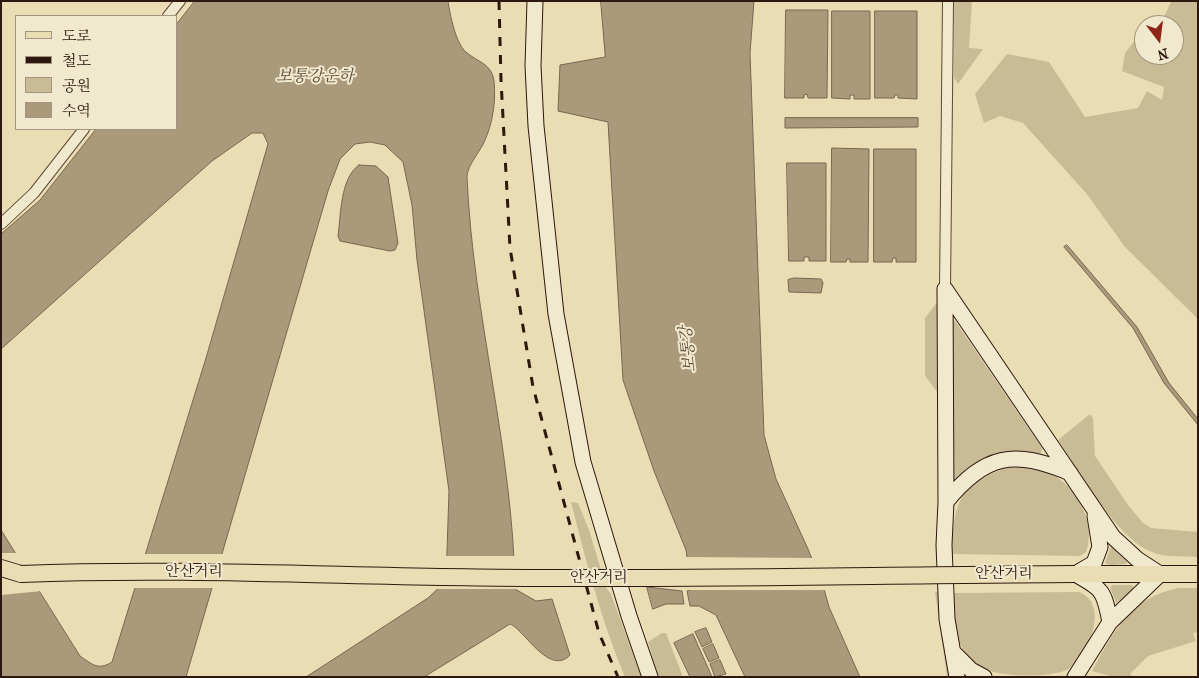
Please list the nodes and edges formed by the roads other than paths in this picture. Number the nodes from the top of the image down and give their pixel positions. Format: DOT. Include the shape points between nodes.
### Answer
graph roads {
  1 [pos="180,1"];
  2 [pos="535,1"];
  3 [pos="948,1"];
  4 [pos="169,15"];
  5 [pos="83,130"];
  6 [pos="1,224"];
  7 [pos="945,289"];
  8 [pos="1070,473"];
  9 [pos="946,502"];
  10 [pos="1092,504"];
  11 [pos="1,568"];
  12 [pos="21,574"];
  13 [pos="1075,574"];
  14 [pos="1160,574"];
  15 [pos="1198,574"];
  16 [pos="1,577"];
  17 [pos="1110,622"];
  18 [pos="953,652"];
  19 [pos="1073,676"];
  20 [pos="650,677"];
  21 [pos="957,677"];
  22 [pos="984,677"];
  1 -- 4 [label="street"];
  2 -- 20 [label="street" via="533,66 536,126 556,314 583,462"];
  3 -- 7 [label="street"];
  5 -- 6 [label="street" via="34,193"];
  7 -- 8 [label="street"];
  7 -- 9 [label="street"];
  8 -- 9 [label="street" via="1042,461 1015,458 986,465 962,483"];
  8 -- 10 [label="street"];
  9 -- 18 [label="street" via="945,597"];
  10 -- 13 [label="street" via="1100,547 1094,563"];
  10 -- 14 [label="street" via="1113,537 1136,559"];
  11 -- 12 [label="main road"];
  12 -- 13 [label="main road, 안산거리, bridge" via="264,572 533,578"];
  12 -- 16 [label="main road, 안산거리"];
  13 -- 14 [label="main road, 안산거리"];
  13 -- 17 [label="street" via="1096,585 1106,598"];
  14 -- 15 [label="main road, 안산거리"];
  14 -- 17 [label="street"];
  17 -- 19 [label="street"];
  18 -- 21 [label="street"];
  18 -- 22 [label="street" via="971,670"];
}
